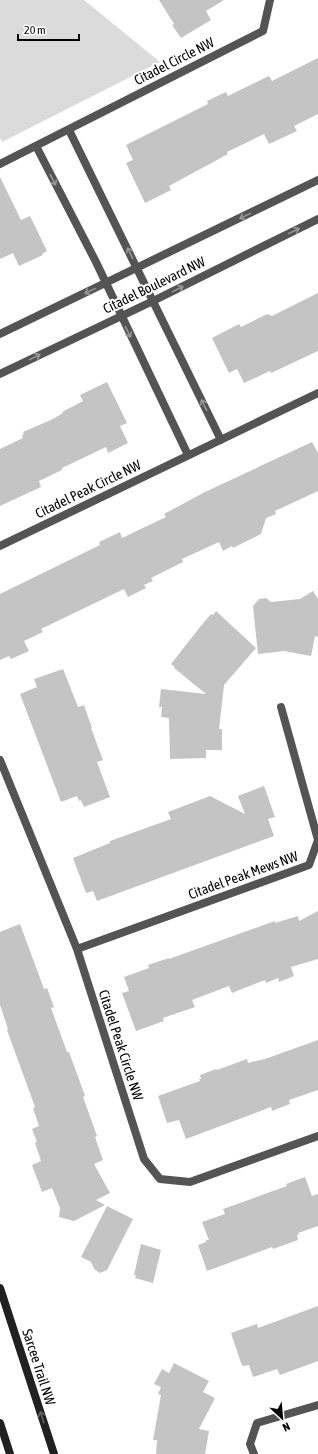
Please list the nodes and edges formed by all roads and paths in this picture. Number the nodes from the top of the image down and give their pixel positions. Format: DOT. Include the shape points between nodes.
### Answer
graph roads {
  1 [pos="270,0"];
  2 [pos="69,130"];
  3 [pos="36,146"];
  4 [pos="0,164"];
  5 [pos="318,180"];
  6 [pos="318,219"];
  7 [pos="137,268"];
  8 [pos="105,284"];
  9 [pos="153,301"];
  10 [pos="120,316"];
  11 [pos="0,334"];
  12 [pos="0,374"];
  13 [pos="318,393"];
  14 [pos="221,440"];
  15 [pos="188,455"];
  16 [pos="0,546"];
  17 [pos="281,707"];
  18 [pos="0,760"];
  19 [pos="77,949"];
  20 [pos="318,1136"];
  21 [pos="0,1288"];
  22 [pos="318,1404"];
  23 [pos="0,1423"];
  24 [pos="10,1454"];
  25 [pos="54,1454"];
  26 [pos="254,1454"];
  1 -- 2 [label="street, Citadel Circle NW" via="263,31"];
  2 -- 3 [label="street, Citadel Circle NW"];
  7 -- 2 [label="street, one-way"];
  3 -- 4 [label="street, Citadel Circle NW"];
  3 -- 8 [label="street, one-way"];
  5 -- 7 [label="street, Citadel Boulevard NW, one-way"];
  9 -- 6 [label="street, Citadel Boulevard NW, one-way"];
  7 -- 8 [label="street, Citadel Boulevard NW"];
  7 -- 9 [label="street"];
  8 -- 10 [label="street"];
  8 -- 11 [label="street, Citadel Boulevard NW, one-way"];
  9 -- 10 [label="street, Citadel Boulevard NW"];
  14 -- 9 [label="street, one-way"];
  12 -- 10 [label="street, Citadel Boulevard NW, one-way"];
  10 -- 15 [label="street, one-way"];
  13 -- 14 [label="street, Citadel Peak Circle NW"];
  14 -- 15 [label="street, Citadel Peak Circle NW"];
  15 -- 16 [label="street, Citadel Peak Circle NW"];
  17 -- 19 [label="street, Citadel Peak Mews NW" via="318,840 309,865"];
  18 -- 19 [label="street, Citadel Peak Circle NW"];
  19 -- 20 [label="street, Citadel Peak Circle NW" via="144,1159 160,1179 190,1182"];
  25 -- 21 [label="main road, Sarcee Trail NW, one-way"];
  22 -- 26 [label="street" via="257,1423 250,1444"];
  23 -- 24 [label="main road"];
}
